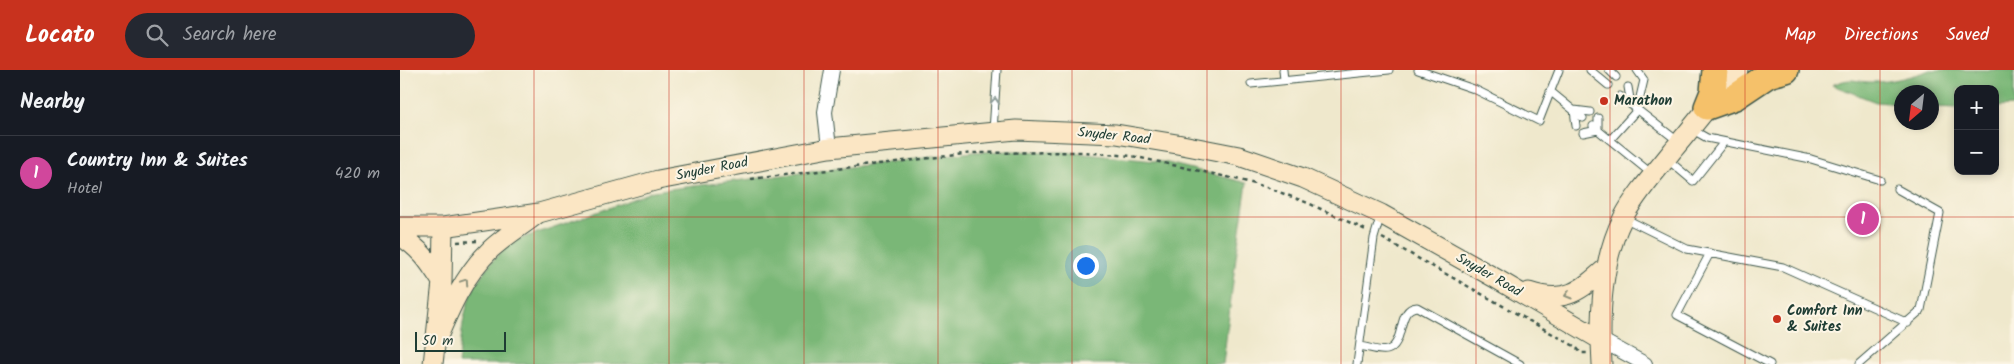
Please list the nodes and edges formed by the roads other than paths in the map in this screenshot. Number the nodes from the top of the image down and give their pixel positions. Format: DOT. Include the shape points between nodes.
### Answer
graph roads {
  1 [pos="832,70"];
  2 [pos="997,70"];
  3 [pos="1283,70"];
  4 [pos="1389,70"];
  5 [pos="1418,70"];
  6 [pos="1559,70"];
  7 [pos="1590,70"];
  8 [pos="1609,70"];
  9 [pos="1637,70"];
  10 [pos="1715,70"];
  11 [pos="1738,70"];
  12 [pos="1786,70"];
  13 [pos="1616,77"];
  14 [pos="1284,80"];
  15 [pos="1251,84"];
  16 [pos="1608,85"];
  17 [pos="1628,87"];
  18 [pos="1550,91"];
  19 [pos="1620,96"];
  20 [pos="1631,105"];
  21 [pos="1707,107"];
  22 [pos="1574,110"];
  23 [pos="1637,110"];
  24 [pos="1590,112"];
  25 [pos="1583,118"];
  26 [pos="1598,118"];
  27 [pos="1576,126"];
  28 [pos="1596,128"];
  29 [pos="992,132"];
  30 [pos="1583,133"];
  31 [pos="1685,136"];
  32 [pos="1610,140"];
  33 [pos="1724,142"];
  34 [pos="829,148"];
  35 [pos="1666,159"];
  36 [pos="1653,175"];
  37 [pos="1880,180"];
  38 [pos="1897,189"];
  39 [pos="539,213"];
  40 [pos="1381,214"];
  41 [pos="1623,218"];
  42 [pos="400,227"];
  43 [pos="442,235"];
  44 [pos="400,236"];
  45 [pos="1710,253"];
  46 [pos="1607,267"];
  47 [pos="442,282"];
  48 [pos="1511,287"];
  49 [pos="1908,322"];
  50 [pos="436,341"];
  51 [pos="1360,346"];
  52 [pos="1596,352"];
  53 [pos="434,364"];
  54 [pos="1357,364"];
  55 [pos="1520,364"];
  56 [pos="1645,364"];
  57 [pos="1770,364"];
  58 [pos="1859,364"];
  1 -- 34 [label="street" via="825,112"];
  29 -- 2 [label="lane, one-way"];
  3 -- 14 [label="lane"];
  4 -- 14 [label="lane"];
  5 -- 18 [label="lane" via="1474,89 1539,121"];
  6 -- 18 [label="lane"];
  7 -- 16 [label="lane"];
  8 -- 13 [label="lane"];
  9 -- 23 [label="lane" via="1644,80"];
  10 -- 21 [label="highway" via="1713,92"];
  11 -- 21 [label="street"];
  12 -- 21 [label="highway" via="1768,75 1735,97"];
  14 -- 15 [label="lane"];
  17 -- 20 [label="lane"];
  18 -- 22 [label="lane"];
  19 -- 20 [label="lane"];
  20 -- 23 [label="lane"];
  21 -- 31 [label="street"];
  22 -- 24 [label="lane"];
  22 -- 25 [label="lane"];
  22 -- 27 [label="lane"];
  23 -- 31 [label="lane"];
  23 -- 32 [label="lane"];
  26 -- 28 [label="lane"];
  28 -- 30 [label="lane"];
  28 -- 32 [label="lane"];
  29 -- 34 [label="street, Snyder Road"];
  29 -- 40 [label="street, Snyder Road" via="1060,130 1116,134 1240,156 1303,178"];
  31 -- 33 [label="lane"];
  31 -- 35 [label="street"];
  32 -- 36 [label="lane"];
  33 -- 35 [label="lane" via="1693,181"];
  33 -- 37 [label="lane" via="1811,159"];
  34 -- 39 [label="street, Snyder Road" via="658,180"];
  35 -- 36 [label="street"];
  36 -- 41 [label="street"];
  38 -- 49 [label="lane" via="1940,213 1921,310"];
  39 -- 43 [label="street, Snyder Road"];
  50 -- 39 [label="street, Snyder Road, one-way" via="459,290 471,273 494,247"];
  40 -- 48 [label="street, Snyder Road"];
  40 -- 51 [label="lane" via="1375,234"];
  41 -- 45 [label="lane" via="1687,249"];
  41 -- 46 [label="street"];
  42 -- 43 [label="street"];
  43 -- 47 [label="street, Snyder Road"];
  44 -- 47 [label="street" via="418,248"];
  45 -- 49 [label="lane" via="1783,267"];
  45 -- 57 [label="lane" via="1677,315"];
  46 -- 48 [label="street, one-way" via="1580,290 1567,296 1550,298"];
  46 -- 52 [label="street"];
  47 -- 50 [label="street, Snyder Road"];
  48 -- 52 [label="street, Snyder Road"];
  49 -- 58 [label="lane"];
  50 -- 53 [label="street, Snyder Road"];
  51 -- 54 [label="lane"];
  51 -- 55 [label="lane" via="1389,350 1397,341 1406,314 1417,307"];
  52 -- 56 [label="street, Snyder Road"];
}
